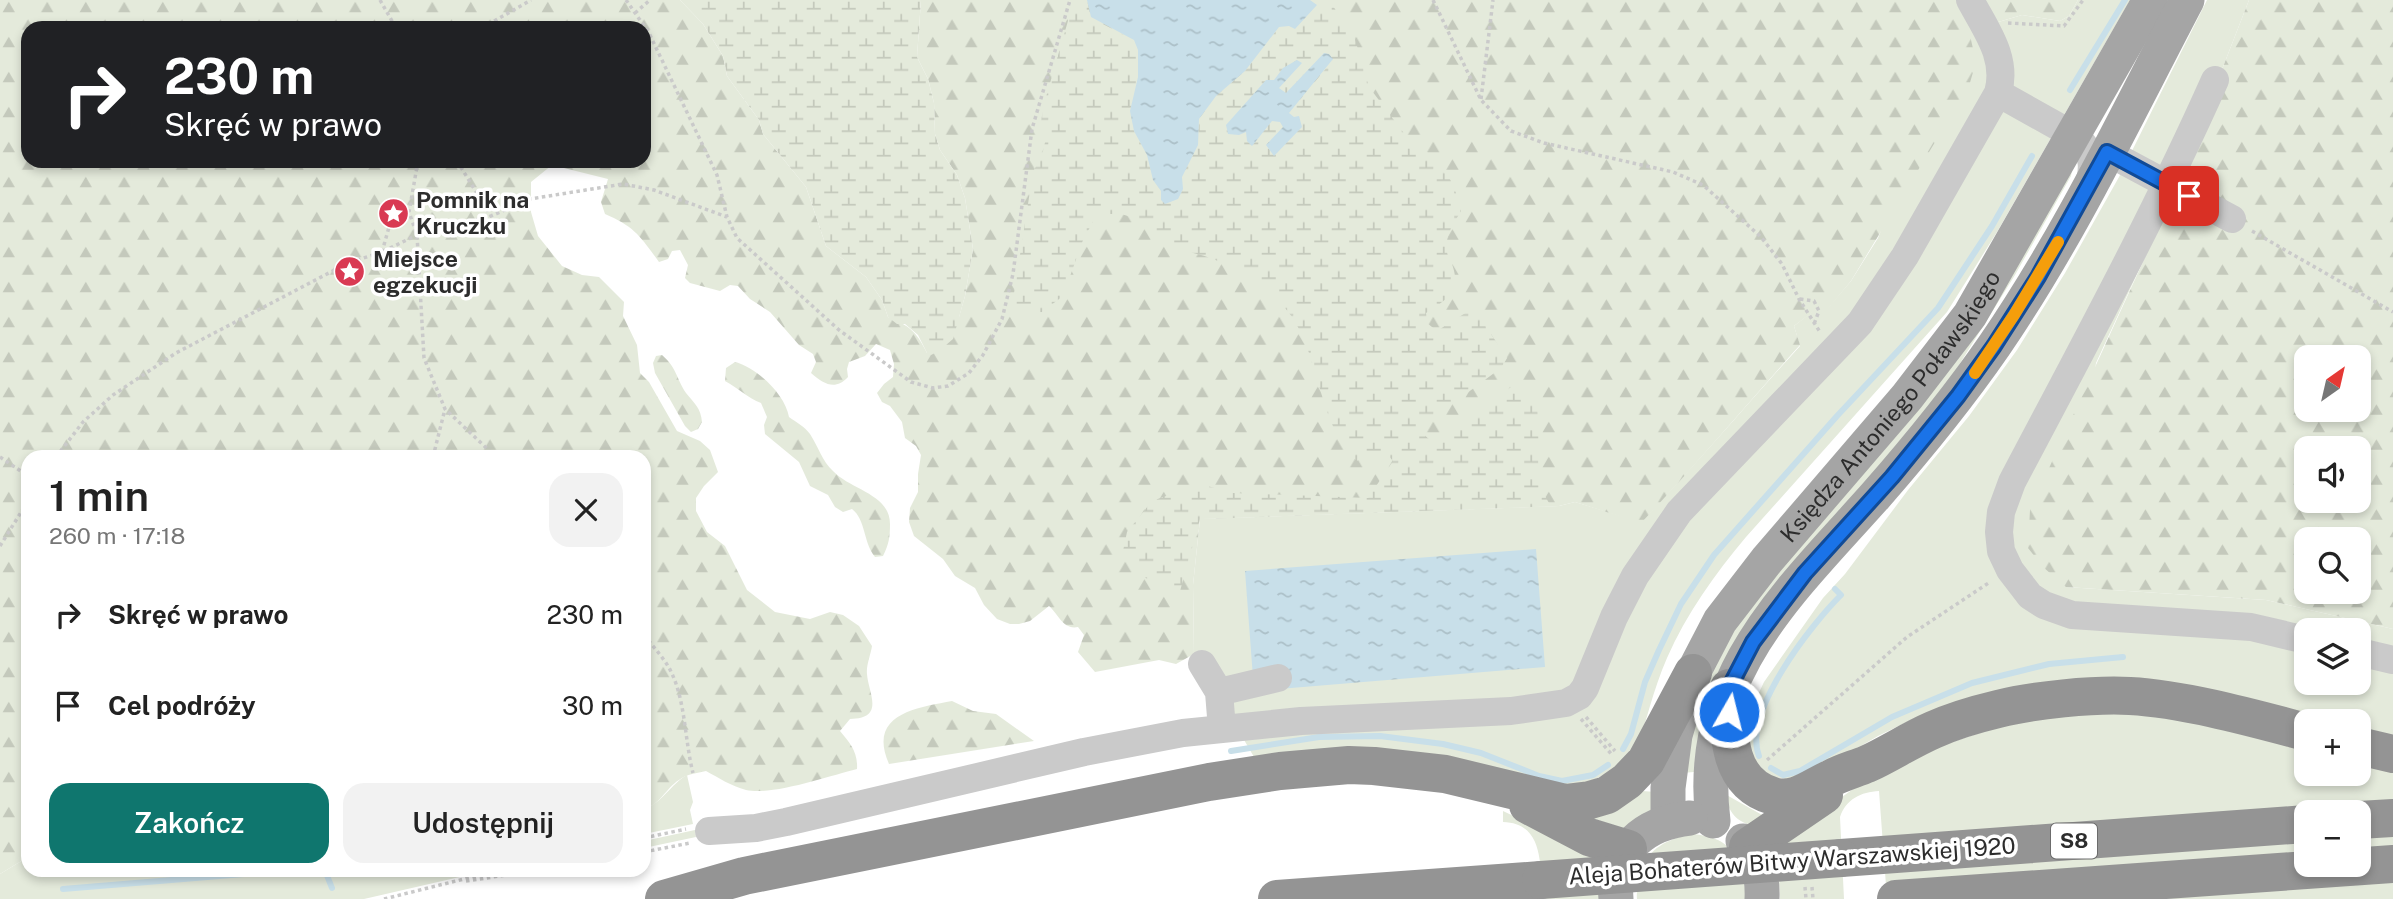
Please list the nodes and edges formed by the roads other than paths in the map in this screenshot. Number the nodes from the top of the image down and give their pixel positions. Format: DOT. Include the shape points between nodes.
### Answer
graph roads {
  1 [pos="1970,0"];
  2 [pos="2150,0"];
  3 [pos="2187,0"];
  4 [pos="2215,80"];
  5 [pos="1998,93"];
  6 [pos="2073,135"];
  7 [pos="2107,152"];
  8 [pos="2167,184"];
  9 [pos="2087,189"];
  10 [pos="2232,219"];
  11 [pos="2294,637"];
  12 [pos="2371,655"];
  13 [pos="2393,660"];
  14 [pos="1202,664"];
  15 [pos="1693,673"];
  16 [pos="1278,678"];
  17 [pos="1729,688"];
  18 [pos="1219,692"];
  19 [pos="1222,729"];
  20 [pos="2294,729"];
  21 [pos="2371,749"];
  22 [pos="2393,754"];
  23 [pos="1868,763"];
  24 [pos="1493,786"];
  25 [pos="2393,818"];
  26 [pos="2371,819"];
  27 [pos="1668,820"];
  28 [pos="1713,821"];
  29 [pos="2294,825"];
  30 [pos="709,831"];
  31 [pos="1748,846"];
  32 [pos="1628,849"];
  33 [pos="2393,864"];
  34 [pos="664,899"];
  35 [pos="1277,899"];
  36 [pos="1616,899"];
  37 [pos="1762,899"];
  38 [pos="1896,899"];
  1 -- 5 [label="lane" via="2002,68"];
  2 -- 6 [label="main road, Księdza Antoniego Poławskiego"];
  3 -- 7 [label="main road, Księdza Antoniego Poławskiego"];
  4 -- 8 [label="lane"];
  5 -- 6 [label="lane"];
  5 -- 19 [label="lane" via="1905,256 1860,323 1679,512 1660,538 1635,576 1579,696 1556,705 1511,711"];
  6 -- 9 [label="lane" via="2087,147 2093,163"];
  6 -- 15 [label="main road, Księdza Antoniego Poławskiego" via="1956,335 1743,589"];
  7 -- 8 [label="lane"];
  7 -- 9 [label="main road, Księdza Antoniego Poławskiego"];
  8 -- 10 [label="lane"];
  8 -- 11 [label="lane" via="2012,482 2001,512 2001,551 2030,596 2056,611 2251,627"];
  9 -- 17 [label="main road, Księdza Antoniego Poławskiego" via="1994,346 1892,477 1782,602 1753,642"];
  12 -- 13 [label="lane"];
  14 -- 18 [label="lane"];
  15 -- 24 [label="highway" via="1646,761 1628,781 1607,794 1565,803"];
  15 -- 27 [label="main road, Księdza Antoniego Poławskiego" via="1675,735"];
  16 -- 18 [label="lane"];
  17 -- 23 [label="highway" via="1728,737 1733,757 1746,779 1761,790 1773,796 1803,794"];
  17 -- 28 [label="main road, Księdza Antoniego Poławskiego" via="1711,755"];
  18 -- 19 [label="lane"];
  19 -- 30 [label="lane" via="1084,752 756,828"];
  20 -- 23 [label="highway" via="2198,706 2130,696 2063,699 2000,708 1935,729"];
  21 -- 22 [label="highway"];
  23 -- 31 [label="highway"];
  24 -- 32 [label="highway" via="1589,837"];
  24 -- 34 [label="highway" via="1445,774 1374,766 1280,771 744,876"];
  25 -- 26 [label="highway"];
  27 -- 28 [label="main road" via="1691,817"];
  27 -- 32 [label="main road" via="1646,831"];
  28 -- 31 [label="main road"];
  29 -- 35 [label="highway, Aleja Bohaterów Bitwy Warszawskiej 1920 / S8, bridge"];
  31 -- 37 [label="main road" via="1758,865"];
  32 -- 36 [label="main road" via="1619,867"];
  33 -- 38 [label="highway, Aleja Bohaterów Bitwy Warszawskiej 1920 / S8"];
}
